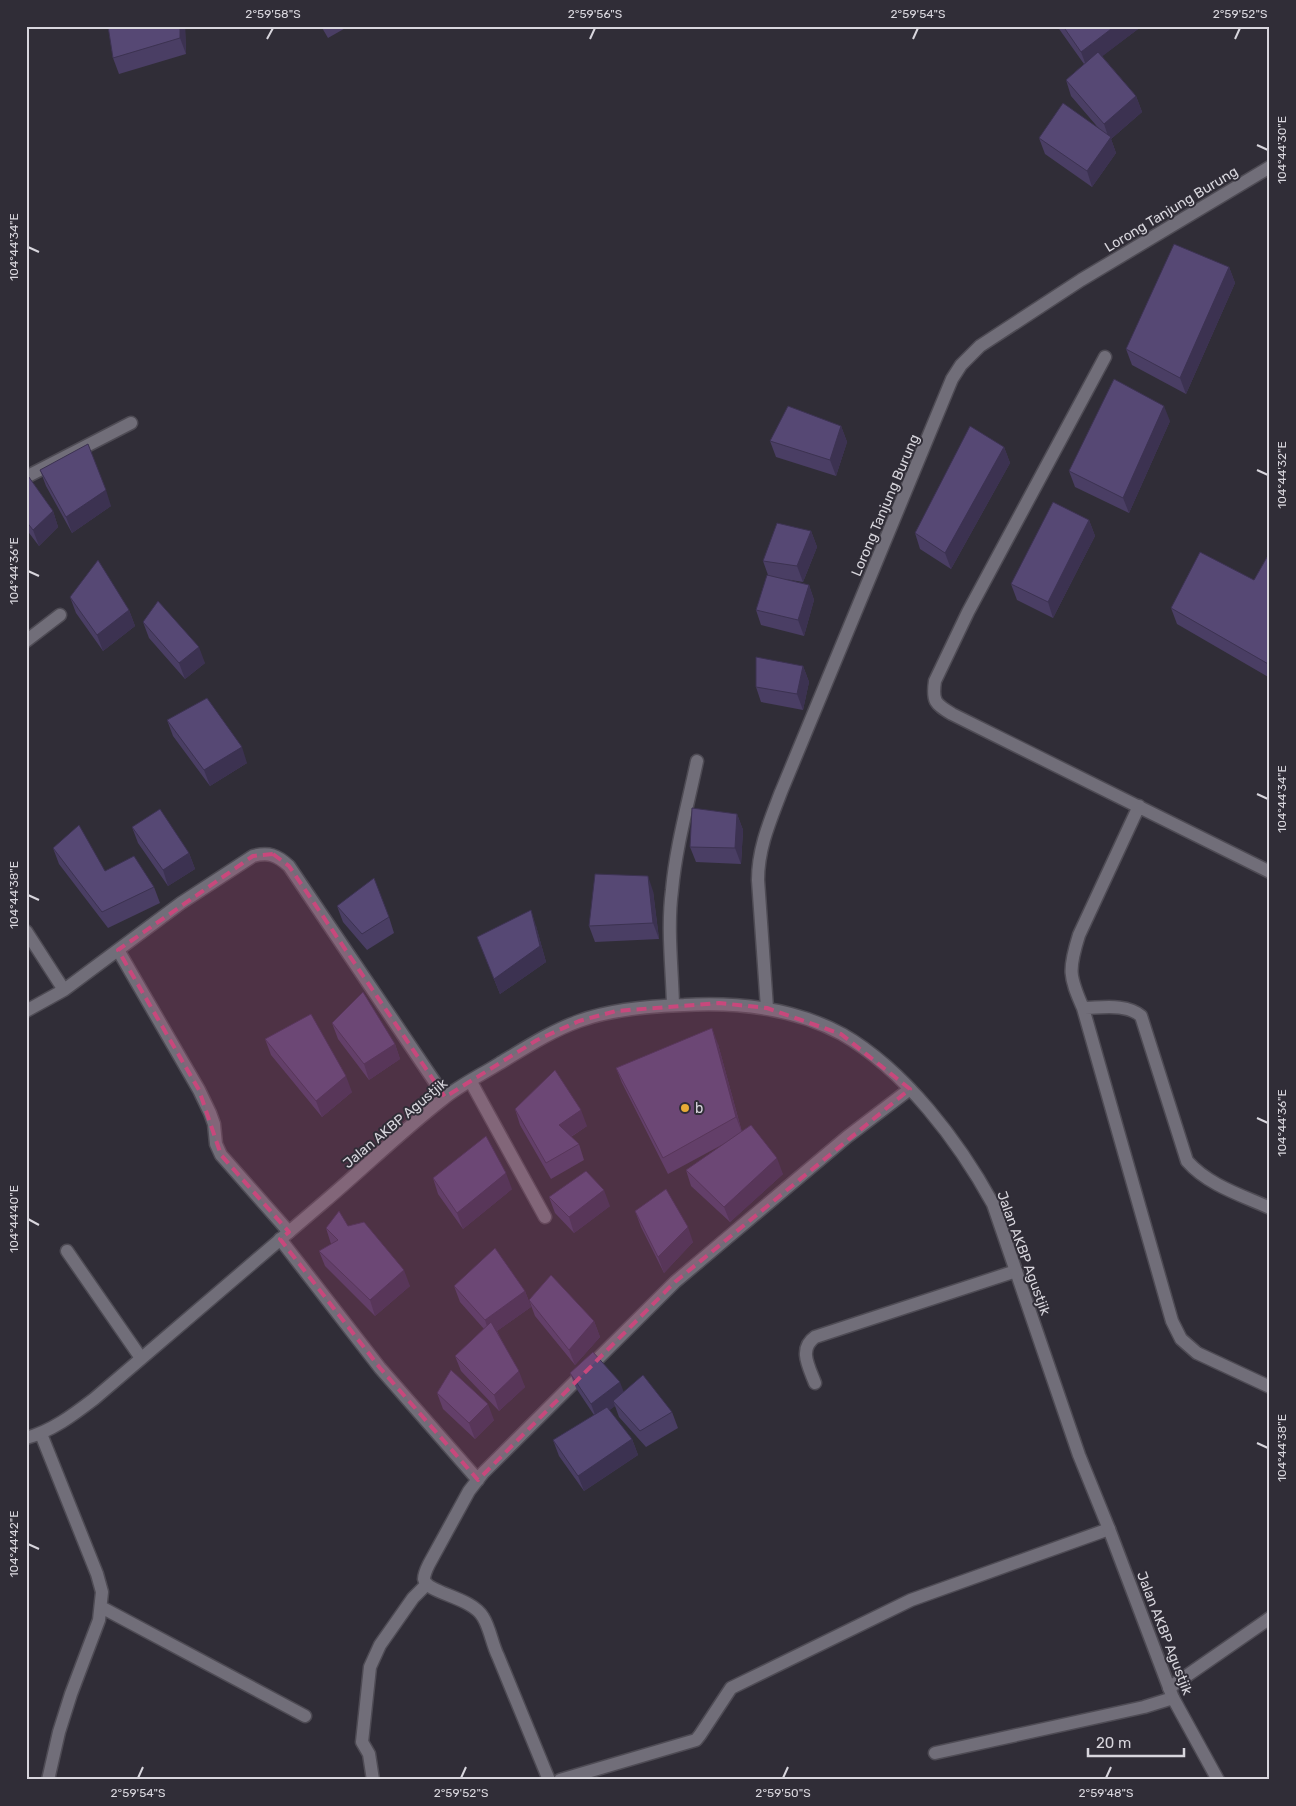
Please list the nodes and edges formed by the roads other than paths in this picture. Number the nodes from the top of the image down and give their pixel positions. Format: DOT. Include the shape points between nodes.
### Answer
graph roads {
  1 [pos="1270,167"];
  2 [pos="1105,358"];
  3 [pos="131,423"];
  4 [pos="26,477"];
  5 [pos="60,615"];
  6 [pos="26,642"];
  7 [pos="697,762"];
  8 [pos="1139,806"];
  9 [pos="1270,872"];
  10 [pos="26,931"];
  11 [pos="118,950"];
  12 [pos="64,990"];
  13 [pos="672,1005"];
  14 [pos="767,1008"];
  15 [pos="1083,1008"];
  16 [pos="26,1011"];
  17 [pos="471,1082"];
  18 [pos="910,1088"];
  19 [pos="445,1097"];
  20 [pos="1270,1208"];
  21 [pos="545,1218"];
  22 [pos="284,1236"];
  23 [pos="67,1251"];
  24 [pos="1016,1271"];
  25 [pos="141,1358"];
  26 [pos="815,1383"];
  27 [pos="1270,1387"];
  28 [pos="41,1434"];
  29 [pos="26,1438"];
  30 [pos="478,1480"];
  31 [pos="1109,1529"];
  32 [pos="427,1584"];
  33 [pos="101,1607"];
  34 [pos="1270,1618"];
  35 [pos="1171,1693"];
  36 [pos="304,1716"];
  37 [pos="935,1753"];
  38 [pos="48,1780"];
  39 [pos="373,1780"];
  40 [pos="549,1780"];
  41 [pos="560,1780"];
  42 [pos="1218,1780"];
  1 -- 14 [label="street, Lorong Tanjung Burung" via="1081,280 980,346 952,379 760,848 758,880"];
  2 -- 8 [label="street" via="968,612 935,681 933,692 940,707 952,714"];
  3 -- 4 [label="street"];
  5 -- 6 [label="street"];
  7 -- 13 [label="street" via="672,890"];
  8 -- 9 [label="street"];
  8 -- 15 [label="street" via="1073,953 1072,983"];
  10 -- 12 [label="street"];
  11 -- 12 [label="street"];
  11 -- 19 [label="street" via="181,903 253,856 273,854 289,866"];
  11 -- 22 [label="street" via="199,1090 214,1124 221,1155"];
  12 -- 16 [label="street"];
  13 -- 14 [label="street, Jalan AKBP Agustjik" via="719,1003"];
  13 -- 17 [label="street, Jalan AKBP Agustjik" via="616,1011 579,1021 537,1040"];
  14 -- 18 [label="street, Jalan AKBP Agustjik" via="841,1034 871,1054"];
  15 -- 20 [label="street" via="1123,1008 1141,1016 1187,1161 1206,1179"];
  15 -- 27 [label="street" via="1172,1321 1181,1339 1197,1353"];
  17 -- 19 [label="street, Jalan AKBP Agustjik"];
  17 -- 21 [label="street"];
  18 -- 24 [label="street, Jalan AKBP Agustjik" via="975,1172 993,1204"];
  18 -- 30 [label="street" via="675,1282"];
  19 -- 22 [label="street, Jalan AKBP Agustjik"];
  22 -- 25 [label="street, Jalan AKBP Agustjik"];
  22 -- 30 [label="street" via="380,1368"];
  23 -- 25 [label="street"];
  24 -- 26 [label="street" via="815,1337 805,1347"];
  24 -- 31 [label="street, Jalan AKBP Agustjik" via="1079,1455"];
  25 -- 28 [label="street, Jalan AKBP Agustjik" via="94,1399"];
  28 -- 29 [label="street, Jalan AKBP Agustjik"];
  28 -- 33 [label="street" via="97,1574 102,1592"];
  30 -- 32 [label="street" via="469,1490 429,1564 424,1579"];
  31 -- 35 [label="street, Jalan AKBP Agustjik"];
  31 -- 41 [label="street" via="911,1600 731,1688 696,1740"];
  32 -- 39 [label="street" via="413,1598 380,1645 370,1667 362,1742 369,1754"];
  32 -- 40 [label="street" via="469,1603 484,1618"];
  33 -- 36 [label="street"];
  33 -- 38 [label="street" via="71,1694"];
  34 -- 35 [label="street"];
  35 -- 37 [label="street" via="1144,1707"];
  35 -- 42 [label="street, Jalan AKBP Agustjik"];
}
